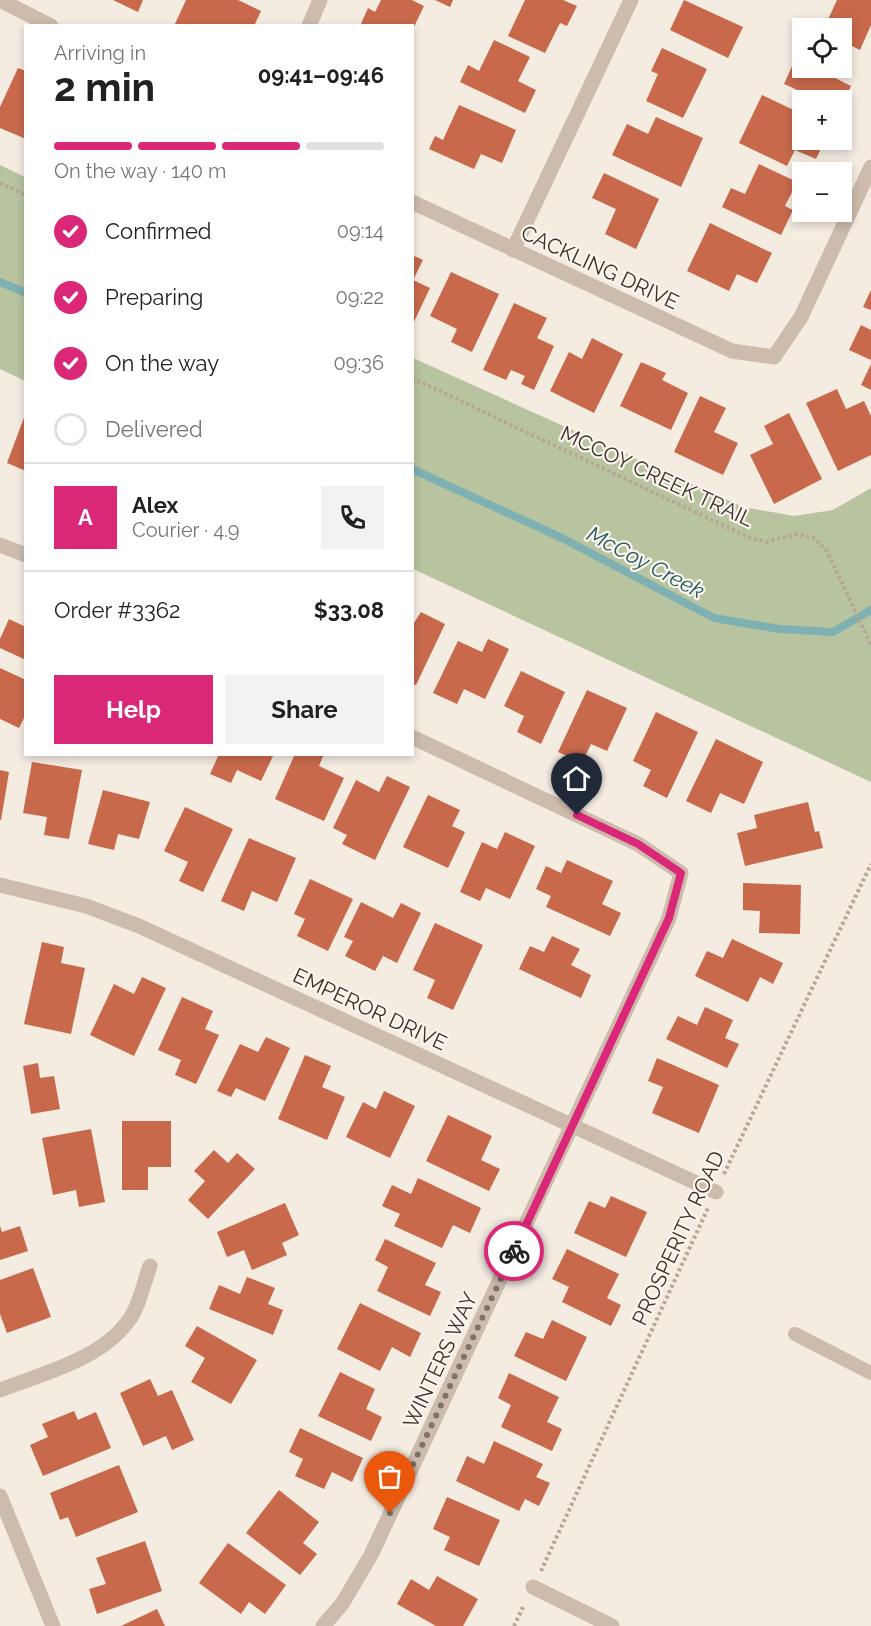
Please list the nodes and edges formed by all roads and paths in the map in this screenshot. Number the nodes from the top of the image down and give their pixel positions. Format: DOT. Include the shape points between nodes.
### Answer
graph roads {
  1 [pos="321,0"];
  2 [pos="631,0"];
  3 [pos="7,2"];
  4 [pos="47,24"];
  5 [pos="310,24"];
  6 [pos="871,167"];
  7 [pos="0,183"];
  8 [pos="24,194"];
  9 [pos="414,203"];
  10 [pos="513,250"];
  11 [pos="414,379"];
  12 [pos="0,545"];
  13 [pos="24,554"];
  14 [pos="871,645"];
  15 [pos="414,738"];
  16 [pos="871,864"];
  17 [pos="0,885"];
  18 [pos="573,1126"];
  19 [pos="716,1192"];
  20 [pos="150,1266"];
  21 [pos="795,1334"];
  22 [pos="871,1373"];
  23 [pos="0,1390"];
  24 [pos="0,1496"];
  25 [pos="533,1587"];
  26 [pos="53,1626"];
  27 [pos="323,1626"];
  28 [pos="514,1626"];
  29 [pos="612,1626"];
  1 -- 5 [label="street"];
  2 -- 10 [label="street"];
  3 -- 4 [label="street"];
  6 -- 10 [label="street, CACKLING DRIVE" via="801,317 774,357 732,351"];
  7 -- 8 [label="path"];
  9 -- 10 [label="street, CACKLING DRIVE"];
  11 -- 14 [label="path, MCCOY CREEK TRAIL" via="748,537 766,542 797,534 814,538 827,551"];
  12 -- 13 [label="street"];
  15 -- 18 [label="street, WINTERS WAY" via="638,844 681,873 669,918"];
  16 -- 19 [label="path, PROSPERITY ROAD"];
  17 -- 18 [label="street, EMPEROR DRIVE" via="86,906 139,926"];
  18 -- 19 [label="street, EMPEROR DRIVE"];
  18 -- 27 [label="street, WINTERS WAY" via="371,1555 342,1604"];
  19 -- 25 [label="path, PROSPERITY ROAD"];
  20 -- 23 [label="street" via="131,1317 107,1342 82,1358"];
  21 -- 22 [label="lane"];
  24 -- 26 [label="street"];
  25 -- 28 [label="path, PROSPERITY ROAD"];
  25 -- 29 [label="street"];
}
